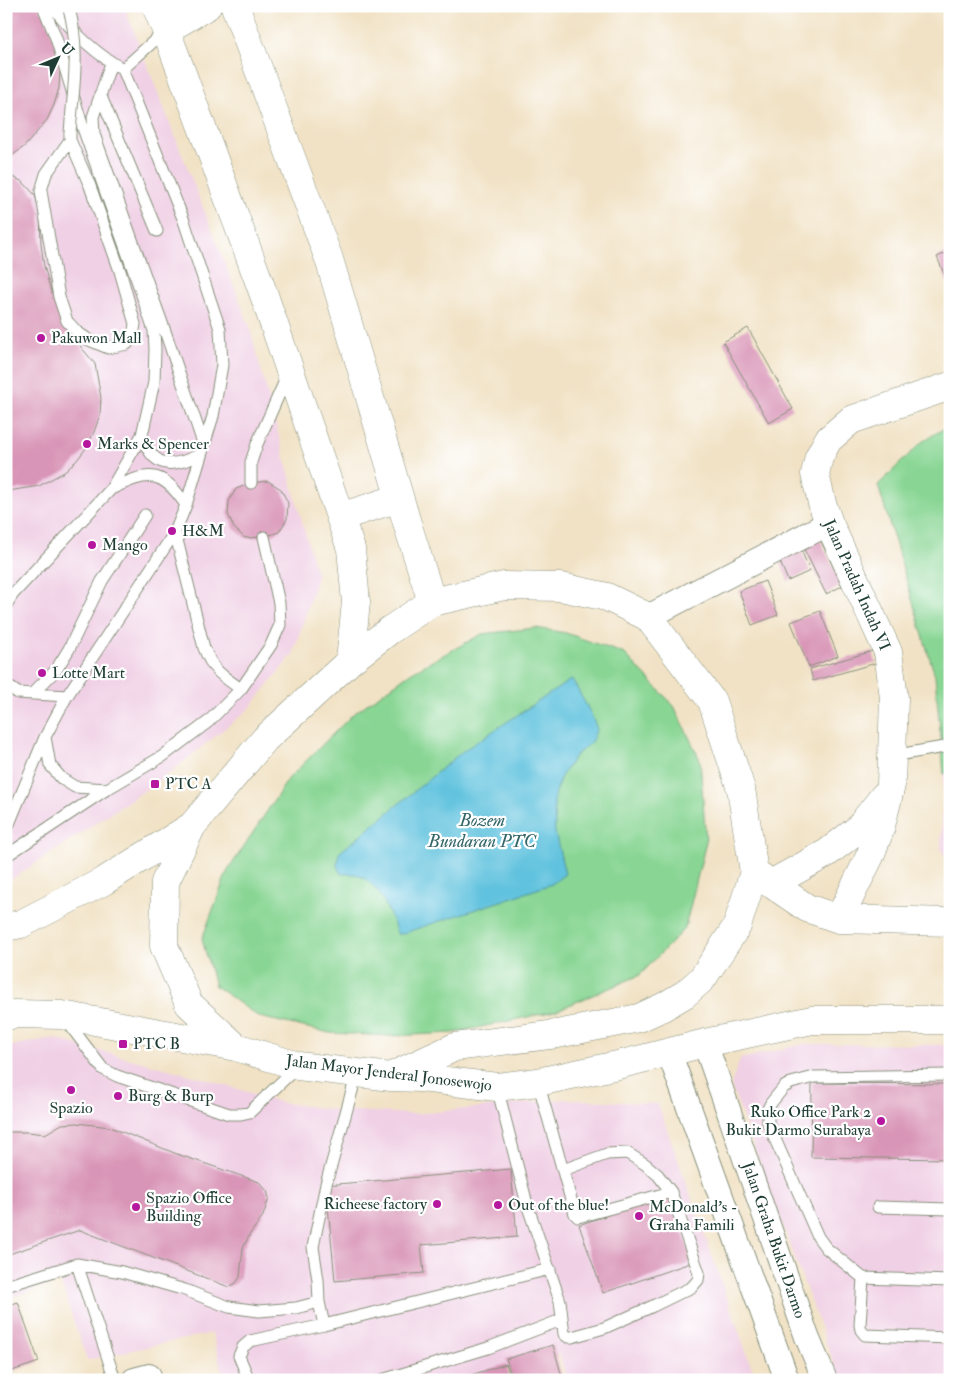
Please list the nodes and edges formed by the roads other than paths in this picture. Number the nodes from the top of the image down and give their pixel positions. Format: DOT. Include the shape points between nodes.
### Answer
graph roads {
  1 [pos="43,6"];
  2 [pos="52,6"];
  3 [pos="68,6"];
  4 [pos="207,6"];
  5 [pos="235,6"];
  6 [pos="161,18"];
  7 [pos="111,63"];
  8 [pos="123,70"];
  9 [pos="100,94"];
  10 [pos="70,136"];
  11 [pos="157,231"];
  12 [pos="290,370"];
  13 [pos="950,386"];
  14 [pos="142,435"];
  15 [pos="203,450"];
  16 [pos="251,482"];
  17 [pos="111,489"];
  18 [pos="399,498"];
  19 [pos="186,505"];
  20 [pos="145,515"];
  21 [pos="340,517"];
  22 [pos="829,523"];
  23 [pos="174,532"];
  24 [pos="264,537"];
  25 [pos="432,602"];
  26 [pos="6,605"];
  27 [pos="648,618"];
  28 [pos="350,661"];
  29 [pos="6,685"];
  30 [pos="241,689"];
  31 [pos="32,694"];
  32 [pos="67,696"];
  33 [pos="45,737"];
  34 [pos="950,746"];
  35 [pos="892,756"];
  36 [pos="107,789"];
  37 [pos="890,789"];
  38 [pos="10,816"];
  39 [pos="192,826"];
  40 [pos="6,830"];
  41 [pos="6,856"];
  42 [pos="763,878"];
  43 [pos="839,919"];
  44 [pos="950,922"];
  45 [pos="6,927"];
  46 [pos="62,1015"];
  47 [pos="6,1016"];
  48 [pos="950,1020"];
  49 [pos="705,1043"];
  50 [pos="236,1047"];
  51 [pos="669,1052"];
  52 [pos="298,1066"];
  53 [pos="357,1072"];
  54 [pos="950,1075"];
  55 [pos="391,1077"];
  56 [pos="538,1082"];
  57 [pos="497,1087"];
  58 [pos="563,1170"];
  59 [pos="670,1192"];
  60 [pos="878,1207"];
  61 [pos="950,1209"];
  62 [pos="77,1264"];
  63 [pos="550,1268"];
  64 [pos="863,1278"];
  65 [pos="950,1281"];
  66 [pos="6,1286"];
  67 [pos="319,1302"];
  68 [pos="561,1320"];
  69 [pos="324,1325"];
  70 [pos="950,1338"];
  71 [pos="116,1380"];
  72 [pos="249,1380"];
  73 [pos="382,1380"];
  74 [pos="787,1380"];
  75 [pos="825,1380"];
  1 -- 14 [label="lane" via="154,331 154,382"];
  2 -- 7 [label="lane" via="67,24"];
  3 -- 10 [label="lane, bridge" via="76,54"];
  4 -- 6 [label="main road"];
  5 -- 18 [label="main road" via="329,259"];
  6 -- 8 [label="lane"];
  6 -- 12 [label="main road"];
  7 -- 8 [label="lane"];
  7 -- 9 [label="lane"];
  8 -- 15 [label="lane" via="184,221 220,329 222,365"];
  9 -- 11 [label="lane"];
  9 -- 15 [label="lane" via="93,118 94,134 166,334"];
  10 -- 10 [label="lane" via="120,271 135,324 133,336 126,344 108,348 77,332 67,321 59,297 41,190 46,174"];
  12 -- 16 [label="lane" via="254,453"];
  12 -- 21 [label="main road"];
  13 -- 22 [label="main road, Jalan Pradah Indah VI" via="851,420 828,440 815,474"];
  14 -- 15 [label="lane" via="150,455 158,461 181,463"];
  14 -- 17 [label="lane"];
  15 -- 19 [label="lane"];
  17 -- 19 [label="lane" via="132,480 154,476 166,483"];
  17 -- 26 [label="lane"];
  18 -- 21 [label="main road"];
  18 -- 25 [label="main road"];
  19 -- 23 [label="lane"];
  20 -- 31 [label="lane" via="102,582 56,670"];
  21 -- 28 [label="main road" via="351,549 356,602"];
  22 -- 27 [label="street"];
  22 -- 35 [label="main road, Jalan Pradah Indah VI" via="888,652 894,698"];
  23 -- 30 [label="lane" via="210,663"];
  23 -- 32 [label="lane"];
  24 -- 30 [label="lane" via="279,603 280,624 271,645"];
  25 -- 27 [label="main road" via="504,586 560,587 606,597"];
  25 -- 28 [label="main road"];
  27 -- 42 [label="main road" via="712,701 741,790"];
  28 -- 39 [label="main road" via="266,738"];
  29 -- 31 [label="lane" via="18,693"];
  30 -- 36 [label="lane" via="208,722 164,756"];
  31 -- 32 [label="lane"];
  32 -- 33 [label="lane"];
  33 -- 36 [label="lane" via="50,765 62,779 75,787"];
  33 -- 38 [label="lane"];
  34 -- 35 [label="lane"];
  35 -- 37 [label="main road, Jalan Pradah Indah VI"];
  36 -- 41 [label="lane"];
  37 -- 42 [label="main road" via="858,829 827,853"];
  37 -- 43 [label="main road, Jalan Pradah Indah VI" via="870,856"];
  38 -- 40 [label="lane"];
  39 -- 45 [label="main road" via="104,880 21,924"];
  39 -- 50 [label="main road" via="165,882 164,946 189,1004"];
  42 -- 43 [label="main road" via="807,908"];
  42 -- 55 [label="main road" via="737,926 702,979 663,1007 639,1018 557,1034 455,1047"];
  43 -- 44 [label="main road"];
  46 -- 47 [label="main road, Jalan Mayor Jenderal Jonosewojo"];
  46 -- 50 [label="main road, Jalan Mayor Jenderal Jonosewojo"];
  46 -- 52 [label="lane" via="103,1069 229,1114 250,1112"];
  48 -- 49 [label="main road, Jalan Mayor Jenderal Jonosewojo" via="812,1020"];
  49 -- 51 [label="main road, Jalan Mayor Jenderal Jonosewojo"];
  49 -- 75 [label="street, Jalan Graha Bukit Darmo" via="807,1337"];
  50 -- 52 [label="main road, Jalan Mayor Jenderal Jonosewojo"];
  51 -- 56 [label="main road, Jalan Mayor Jenderal Jonosewojo"];
  51 -- 74 [label="street"];
  52 -- 53 [label="main road, Jalan Mayor Jenderal Jonosewojo"];
  53 -- 55 [label="main road, Jalan Mayor Jenderal Jonosewojo"];
  53 -- 67 [label="lane" via="326,1184 313,1247"];
  54 -- 64 [label="lane" via="814,1076 784,1088 768,1109 768,1123 818,1237 826,1248"];
  55 -- 57 [label="main road, Jalan Mayor Jenderal Jonosewojo"];
  56 -- 57 [label="main road, Jalan Mayor Jenderal Jonosewojo"];
  56 -- 58 [label="lane"];
  57 -- 63 [label="lane" via="527,1204"];
  58 -- 59 [label="lane" via="607,1154 627,1153 658,1175"];
  58 -- 59 [label="lane" via="574,1214 578,1217"];
  59 -- 68 [label="lane" via="699,1273 698,1280 692,1287 604,1328 568,1337 564,1334"];
  60 -- 61 [label="lane"];
  62 -- 66 [label="lane"];
  62 -- 67 [label="lane" via="122,1272 229,1307 259,1311 296,1308"];
  62 -- 71 [label="lane"];
  63 -- 68 [label="lane" via="560,1302"];
  63 -- 69 [label="lane"];
  64 -- 65 [label="lane"];
  64 -- 70 [label="lane" via="860,1325 865,1336"];
  67 -- 69 [label="lane"];
  68 -- 73 [label="lane" via="488,1348"];
  69 -- 72 [label="lane" via="250,1341 239,1356"];
}
